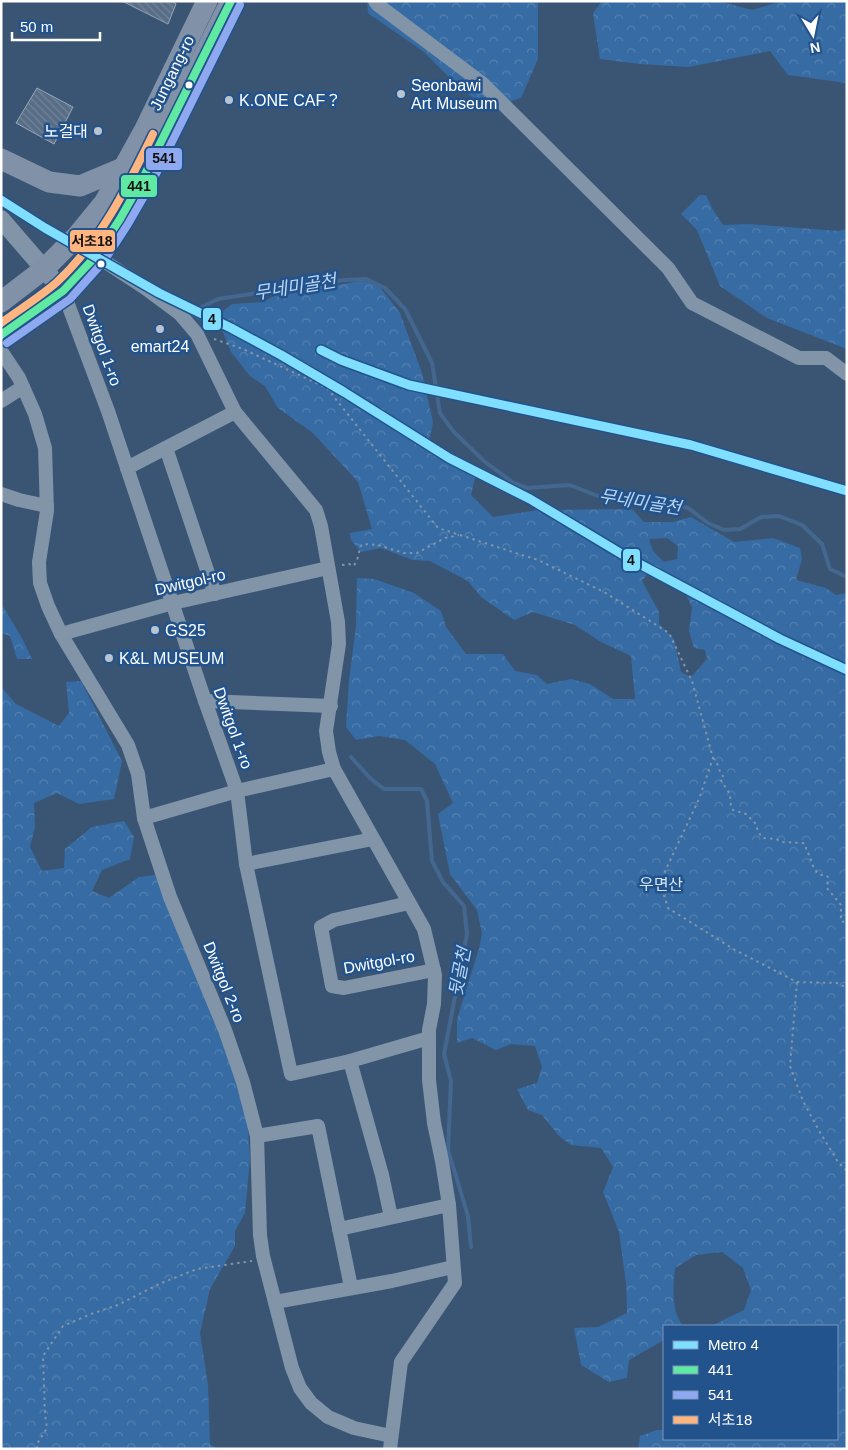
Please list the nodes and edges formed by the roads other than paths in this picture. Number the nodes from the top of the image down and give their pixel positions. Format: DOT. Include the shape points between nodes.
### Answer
graph roads {
  1 [pos="207,1"];
  2 [pos="231,1"];
  3 [pos="375,1"];
  4 [pos="1,159"];
  5 [pos="124,168"];
  6 [pos="1,219"];
  7 [pos="96,256"];
  8 [pos="44,269"];
  9 [pos="63,291"];
  10 [pos="1,302"];
  11 [pos="1,335"];
  12 [pos="1,351"];
  13 [pos="847,374"];
  14 [pos="23,387"];
  15 [pos="1,401"];
  16 [pos="235,412"];
  17 [pos="166,448"];
  18 [pos="127,468"];
  19 [pos="1,494"];
  20 [pos="47,506"];
  21 [pos="329,571"];
  22 [pos="215,594"];
  23 [pos="173,604"];
  24 [pos="61,634"];
  25 [pos="205,701"];
  26 [pos="331,706"];
  27 [pos="334,769"];
  28 [pos="238,792"];
  29 [pos="144,818"];
  30 [pos="373,840"];
  31 [pos="246,864"];
  32 [pos="409,903"];
  33 [pos="434,970"];
  34 [pos="429,1038"];
  35 [pos="350,1061"];
  36 [pos="257,1136"];
  37 [pos="449,1205"];
  38 [pos="391,1217"];
  39 [pos="339,1229"];
  40 [pos="454,1267"];
  41 [pos="351,1287"];
  42 [pos="275,1302"];
  43 [pos="391,1443"];
  1 -- 5 [label="main road, Jungang-ro"];
  2 -- 7 [label="main road, Jungang-ro" via="141,182"];
  3 -- 13 [label="street" via="482,83 668,268 692,303 799,358 826,358"];
  4 -- 5 [label="main road" via="49,182 80,186"];
  5 -- 8 [label="main road, Jungang-ro" via="104,203"];
  6 -- 8 [label="street"];
  7 -- 9 [label="main road, Jungang-ro"];
  7 -- 16 [label="street, Dwitgol-ro" via="180,314 197,334"];
  8 -- 9 [label="street"];
  8 -- 10 [label="main road, Jungang-ro"];
  9 -- 11 [label="main road, Jungang-ro"];
  9 -- 18 [label="street, Dwitgol 1-ro"];
  12 -- 14 [label="street, Dwitgol 2-ro"];
  14 -- 15 [label="street"];
  14 -- 20 [label="street, Dwitgol 2-ro" via="35,414 44,448"];
  16 -- 17 [label="street"];
  16 -- 21 [label="street, Dwitgol-ro" via="316,510"];
  17 -- 18 [label="street"];
  17 -- 22 [label="street"];
  18 -- 23 [label="street, Dwitgol 1-ro"];
  19 -- 20 [label="street"];
  20 -- 24 [label="street, Dwitgol 2-ro" via="39,562 40,583"];
  21 -- 22 [label="street, Dwitgol-ro"];
  21 -- 26 [label="street, Dwitgol-ro" via="339,644"];
  22 -- 23 [label="street, Dwitgol-ro"];
  23 -- 24 [label="street, Dwitgol-ro"];
  23 -- 25 [label="street, Dwitgol 1-ro"];
  24 -- 29 [label="street, Dwitgol 2-ro" via="128,745 138,774"];
  25 -- 26 [label="street"];
  25 -- 28 [label="street, Dwitgol 1-ro"];
  26 -- 27 [label="street, Dwitgol-ro" via="326,730"];
  27 -- 28 [label="street"];
  27 -- 30 [label="street, Dwitgol-ro"];
  28 -- 29 [label="street"];
  28 -- 31 [label="street, Dwitgol 1-ro"];
  29 -- 36 [label="street, Dwitgol 2-ro" via="170,897 225,1030"];
  30 -- 31 [label="street"];
  30 -- 32 [label="street, Dwitgol-ro"];
  31 -- 35 [label="street, Dwitgol 1-ro" via="291,1074"];
  32 -- 33 [label="street, Dwitgol-ro" via="424,929"];
  32 -- 33 [label="street, Dwitgol-ro" via="334,920 321,927 332,986 344,988"];
  33 -- 34 [label="street, Dwitgol-ro"];
  34 -- 35 [label="street"];
  34 -- 37 [label="street, Dwitgol-ro" via="434,1123"];
  35 -- 38 [label="street"];
  36 -- 39 [label="street" via="318,1126"];
  36 -- 42 [label="street, Dwitgol 2-ro" via="260,1234"];
  37 -- 38 [label="street"];
  37 -- 40 [label="street, Dwitgol-ro"];
  38 -- 39 [label="street"];
  39 -- 41 [label="street"];
  40 -- 41 [label="street"];
  40 -- 43 [label="street, Dwitgol-ro" via="455,1283 401,1362"];
  41 -- 42 [label="street"];
  42 -- 43 [label="street, Dwitgol 2-ro" via="292,1368 300,1388 311,1403 328,1417"];
}
